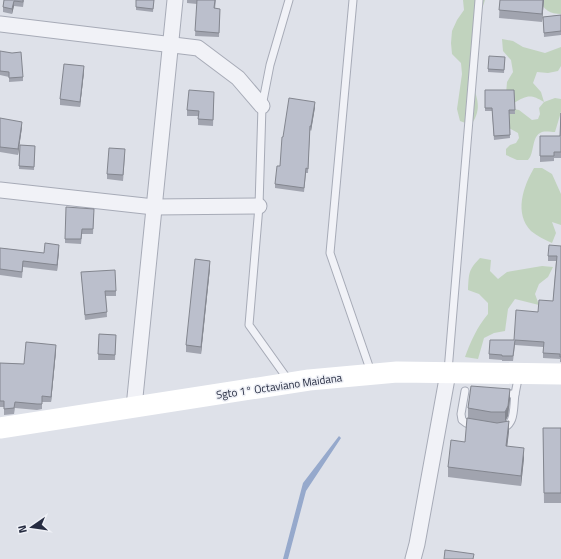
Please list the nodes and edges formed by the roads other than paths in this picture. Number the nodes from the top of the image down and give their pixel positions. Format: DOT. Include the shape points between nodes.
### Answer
graph roads {
  1 [pos="175,0"];
  2 [pos="288,0"];
  3 [pos="353,0"];
  4 [pos="479,0"];
  5 [pos="0,24"];
  6 [pos="170,44"];
  7 [pos="262,106"];
  8 [pos="0,190"];
  9 [pos="259,206"];
  10 [pos="154,207"];
  11 [pos="372,374"];
  12 [pos="519,374"];
  13 [pos="561,374"];
  14 [pos="464,382"];
  15 [pos="290,383"];
  16 [pos="500,394"];
  17 [pos="515,394"];
  18 [pos="134,407"];
  19 [pos="480,425"];
  20 [pos="494,427"];
  21 [pos="0,428"];
  22 [pos="413,559"];
  1 -- 6 [label="street"];
  2 -- 7 [label="lane"];
  3 -- 11 [label="lane" via="330,253"];
  4 -- 14 [label="lane"];
  5 -- 6 [label="street"];
  6 -- 7 [label="street" via="198,48 238,78"];
  6 -- 10 [label="street"];
  7 -- 9 [label="lane"];
  8 -- 10 [label="street"];
  9 -- 10 [label="street"];
  9 -- 15 [label="lane" via="249,325"];
  10 -- 18 [label="street"];
  11 -- 14 [label="main road, Sgto 1° Octaviano Maidana" via="397,372"];
  11 -- 15 [label="main road, Sgto 1° Octaviano Maidana"];
  12 -- 13 [label="main road, Sgto 1° Octaviano Maidana"];
  12 -- 14 [label="main road, Sgto 1° Octaviano Maidana"];
  12 -- 17 [label="lane"];
  14 -- 19 [label="lane" via="462,420"];
  14 -- 22 [label="street"];
  15 -- 18 [label="main road, Sgto 1° Octaviano Maidana"];
  16 -- 17 [label="lane"];
  17 -- 20 [label="lane" via="512,422 508,427"];
  18 -- 21 [label="main road, Sgto 1° Octaviano Maidana"];
}
